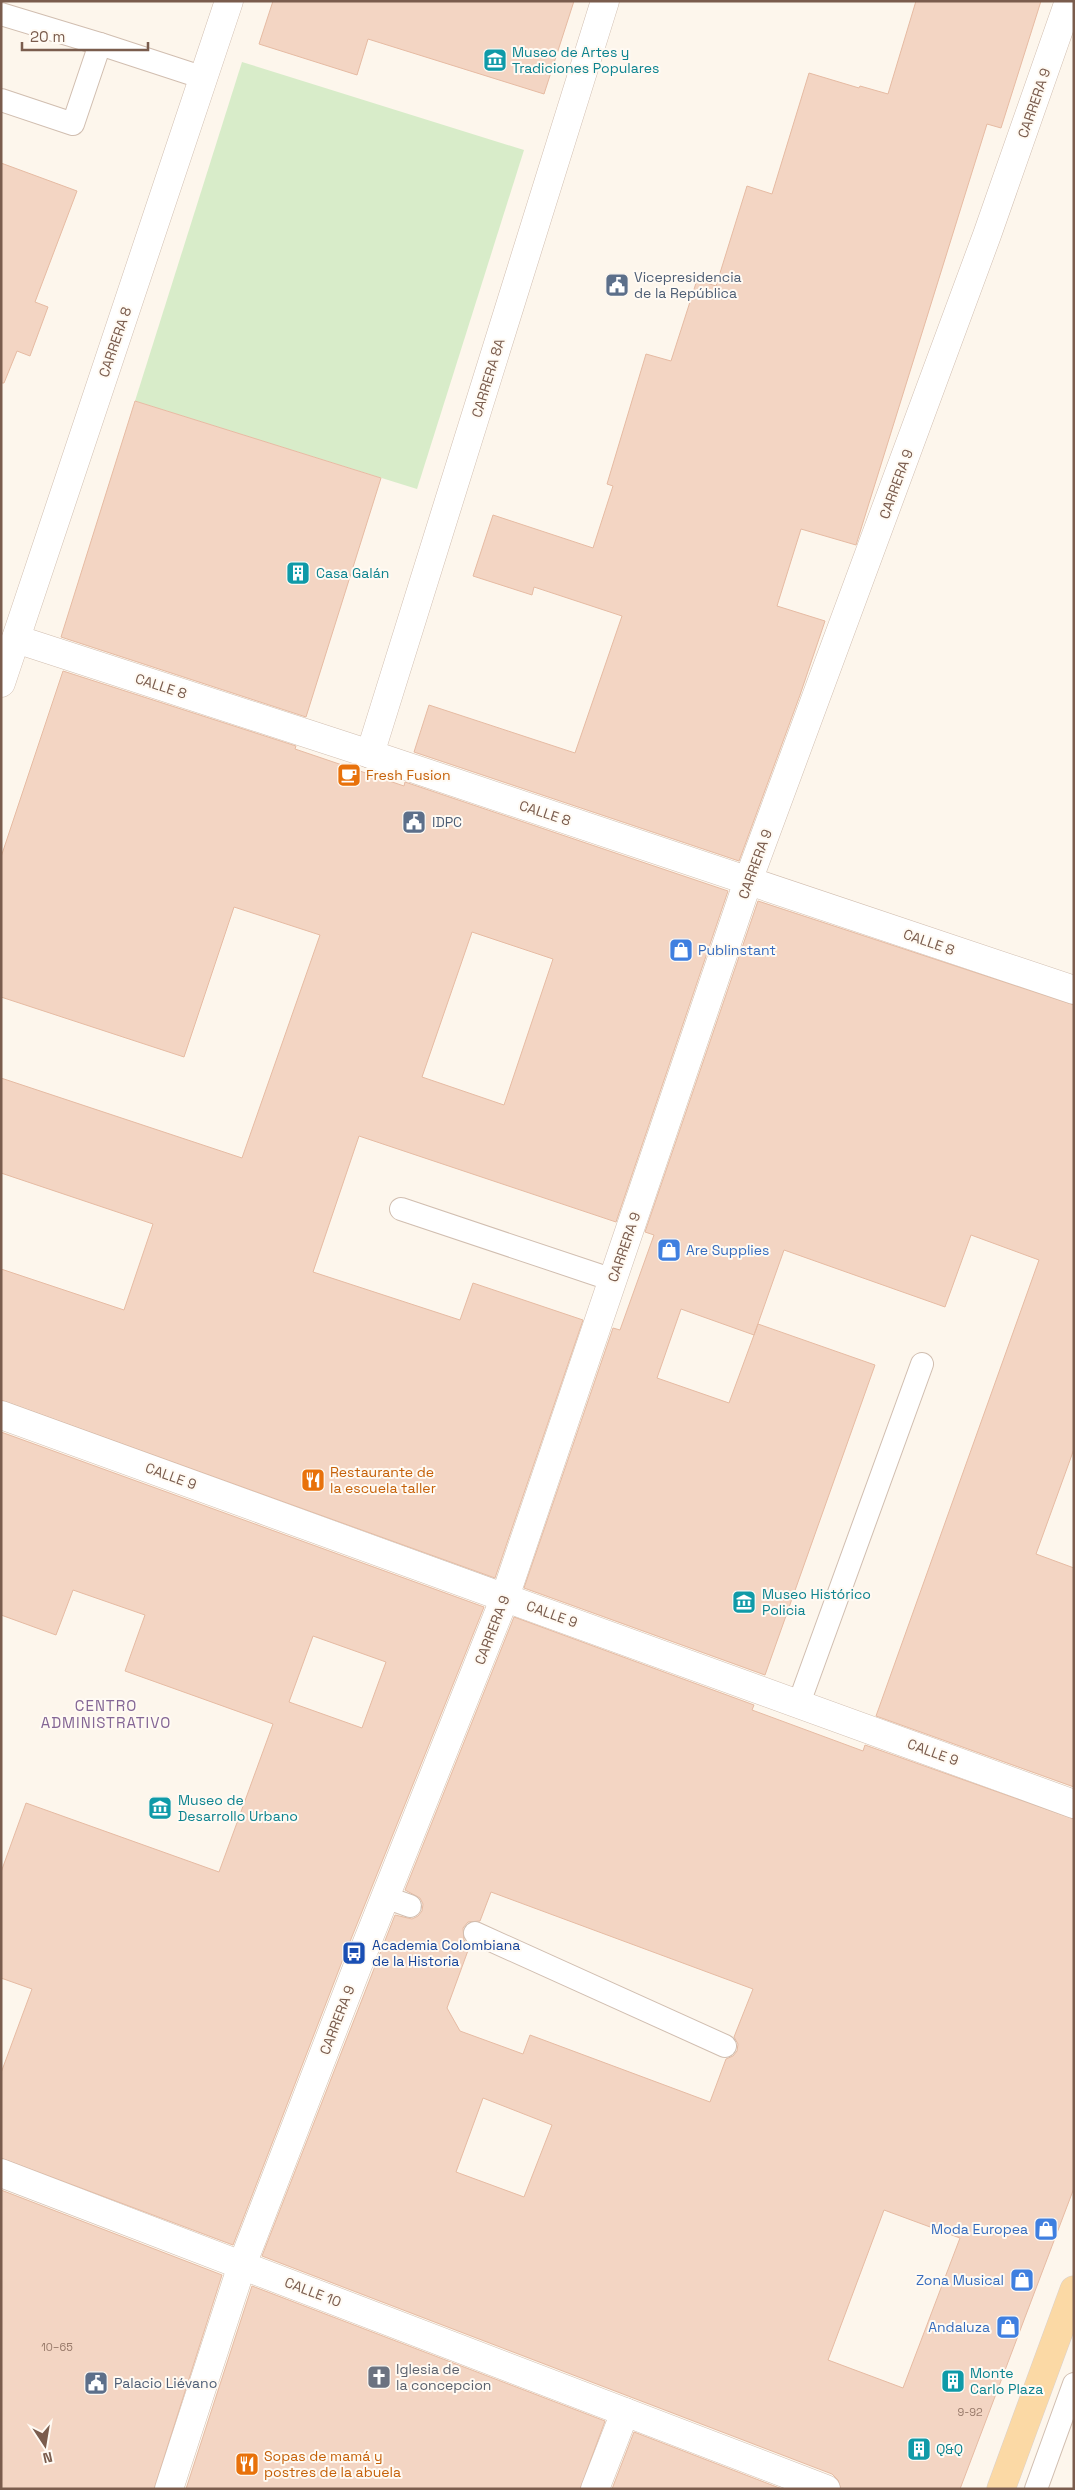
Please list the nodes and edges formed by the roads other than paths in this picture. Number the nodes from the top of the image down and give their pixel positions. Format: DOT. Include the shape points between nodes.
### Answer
graph roads {
  1 [pos="229,1"];
  2 [pos="605,1"];
  3 [pos="1069,1"];
  4 [pos="1,14"];
  5 [pos="100,44"];
  6 [pos="204,78"];
  7 [pos="1,100"];
  8 [pos="16,639"];
  9 [pos="1,683"];
  10 [pos="370,754"];
  11 [pos="748,881"];
  12 [pos="1074,990"];
  13 [pos="401,1209"];
  14 [pos="613,1280"];
  15 [pos="922,1364"];
  16 [pos="1,1415"];
  17 [pos="505,1597"];
  18 [pos="799,1703"];
  19 [pos="1074,1804"];
  20 [pos="475,1933"];
  21 [pos="725,2046"];
  22 [pos="1,2173"];
  23 [pos="242,2265"];
  24 [pos="1074,2290"];
  25 [pos="1074,2384"];
  26 [pos="625,2412"];
  27 [pos="169,2489"];
  28 [pos="595,2489"];
  29 [pos="826,2489"];
  30 [pos="1001,2489"];
  31 [pos="1036,2489"];
  1 -- 6 [label="street, CARRERA 8"];
  2 -- 10 [label="street, CARRERA 8A"];
  3 -- 11 [label="street, CARRERA 9" via="984,244"];
  4 -- 5 [label="lane"];
  5 -- 6 [label="lane"];
  5 -- 7 [label="lane" via="72,124"];
  6 -- 8 [label="street, CARRERA 8"];
  8 -- 9 [label="street, CARRERA 8"];
  8 -- 10 [label="street, CALLE 8"];
  10 -- 11 [label="street, CALLE 8"];
  11 -- 12 [label="street, CALLE 8"];
  11 -- 14 [label="street, CARRERA 9"];
  13 -- 14 [label="lane"];
  14 -- 17 [label="street, CARRERA 9"];
  15 -- 18 [label="lane"];
  16 -- 17 [label="street, CALLE 9"];
  17 -- 18 [label="street, CALLE 9"];
  17 -- 23 [label="street, CARRERA 9" via="398,1901"];
  18 -- 19 [label="street, CALLE 9"];
  20 -- 21 [label="lane"];
  22 -- 23 [label="street, CALLE 10"];
  23 -- 26 [label="street, CALLE 10"];
  23 -- 27 [label="street, CARRERA 9"];
  24 -- 30 [label="main road"];
  25 -- 31 [label="lane"];
  26 -- 28 [label="street"];
  26 -- 29 [label="street, CALLE 10"];
}
